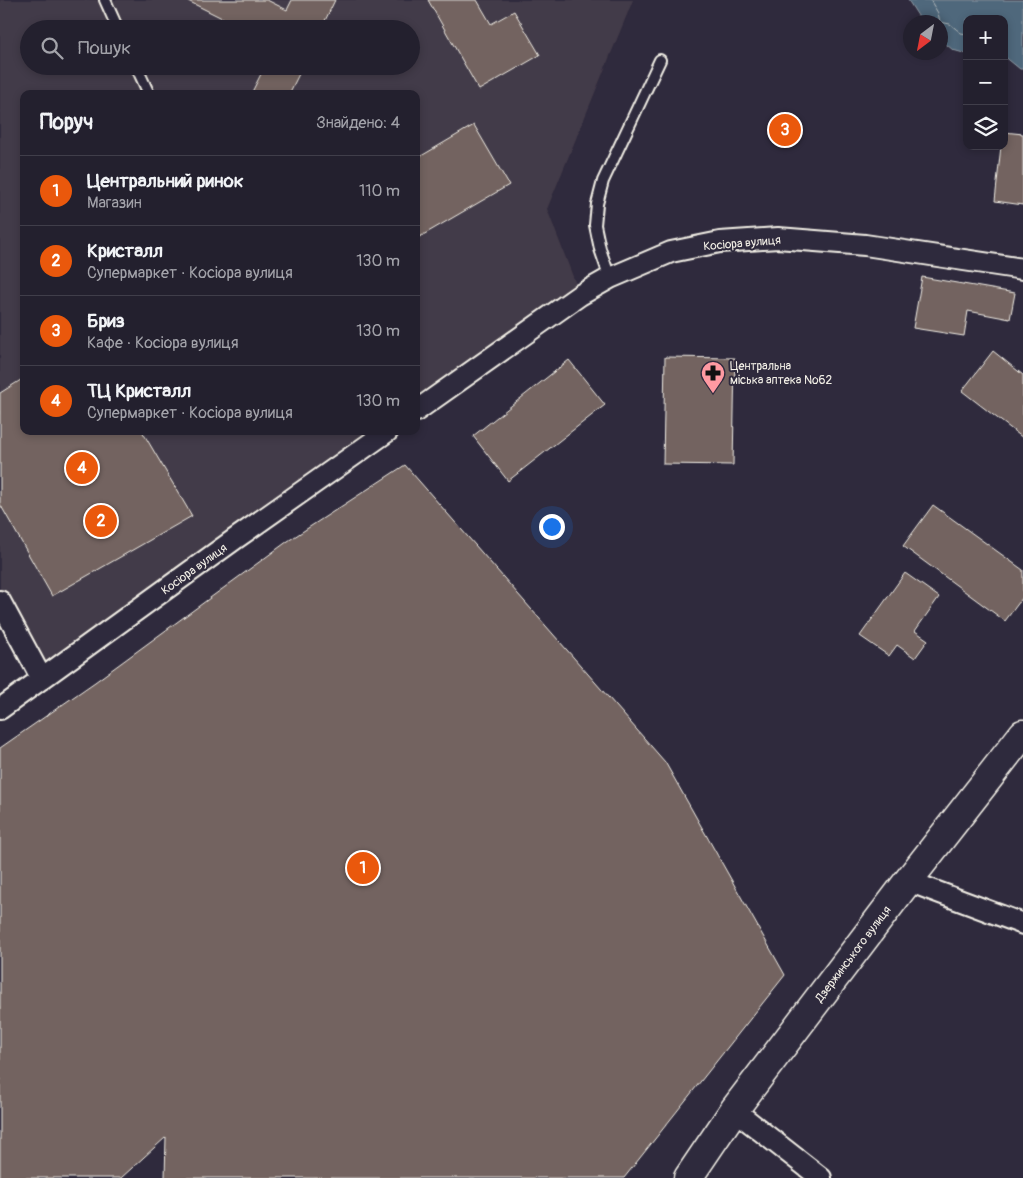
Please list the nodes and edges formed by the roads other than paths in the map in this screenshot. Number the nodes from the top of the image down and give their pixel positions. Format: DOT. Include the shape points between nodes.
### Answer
graph roads {
  1 [pos="105,0"];
  2 [pos="114,20"];
  3 [pos="660,60"];
  4 [pos="140,75"];
  5 [pos="147,90"];
  6 [pos="1023,269"];
  7 [pos="610,278"];
  8 [pos="420,408"];
  9 [pos="382,435"];
  10 [pos="0,602"];
  11 [pos="42,679"];
  12 [pos="0,709"];
  13 [pos="1023,734"];
  14 [pos="908,882"];
  15 [pos="1023,924"];
  16 [pos="734,1110"];
  17 [pos="688,1178"];
  18 [pos="821,1178"];
  1 -- 2 [label="lane"];
  3 -- 7 [label="lane" via="603,180 597,204 595,225"];
  4 -- 5 [label="lane"];
  6 -- 7 [label="street, Косіора вулиця" via="865,245 778,238 720,242 671,252"];
  7 -- 8 [label="street, Косіора вулиця" via="580,295"];
  9 -- 11 [label="street, Косіора вулиця"];
  10 -- 11 [label="street"];
  11 -- 12 [label="street, Косіора вулиця"];
  13 -- 14 [label="main road, Дзержинського вулиця"];
  14 -- 15 [label="street"];
  14 -- 16 [label="main road, Дзержинського вулиця"];
  16 -- 17 [label="main road, Дзержинського вулиця"];
  16 -- 18 [label="street"];
}
